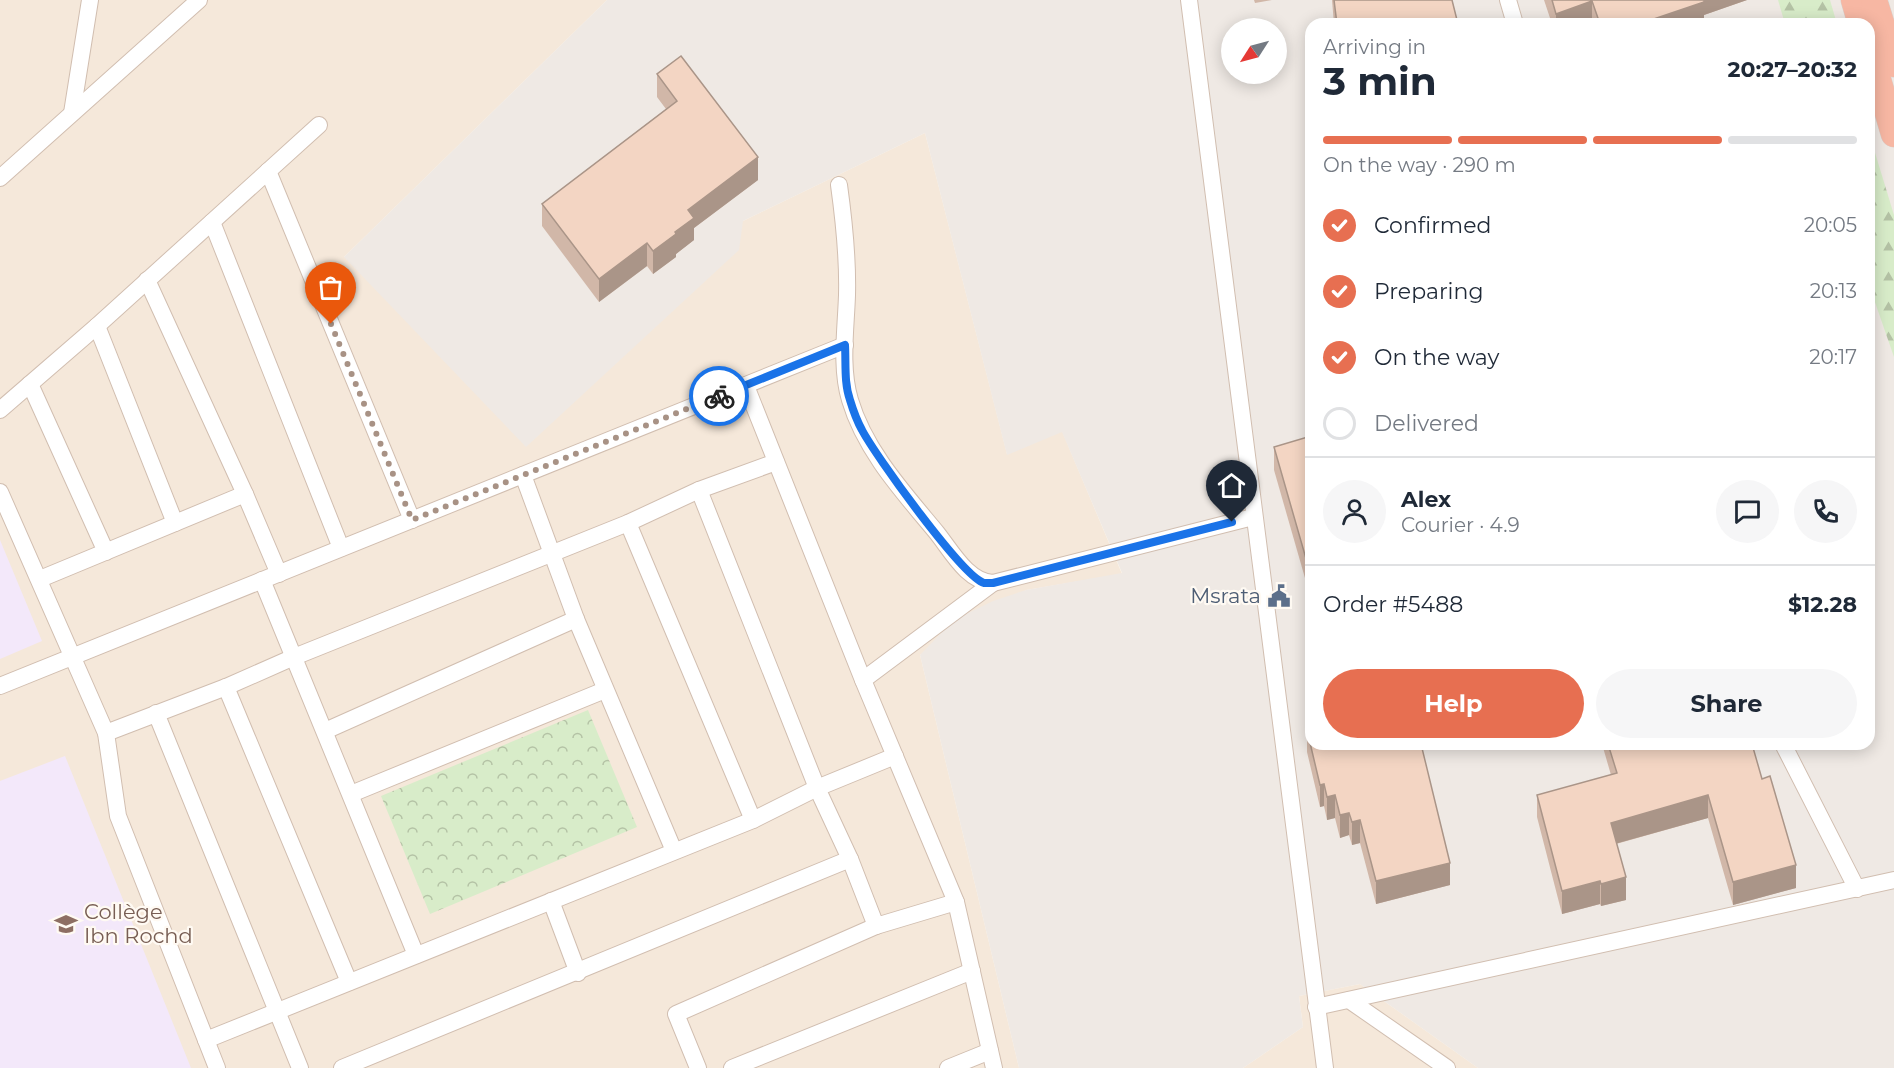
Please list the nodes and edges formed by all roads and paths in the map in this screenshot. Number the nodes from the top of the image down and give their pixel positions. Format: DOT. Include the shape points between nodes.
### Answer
graph roads {
  1 [pos="90,0"];
  2 [pos="199,0"];
  3 [pos="1189,0"];
  4 [pos="1508,0"];
  5 [pos="1854,0"];
  6 [pos="1875,0"];
  7 [pos="1513,18"];
  8 [pos="1860,18"];
  9 [pos="1894,64"];
  10 [pos="1875,69"];
  11 [pos="72,113"];
  12 [pos="319,125"];
  13 [pos="1894,134"];
  14 [pos="268,171"];
  15 [pos="0,178"];
  16 [pos="839,185"];
  17 [pos="212,222"];
  18 [pos="147,280"];
  19 [pos="97,326"];
  20 [pos="845,345"];
  21 [pos="30,384"];
  22 [pos="746,386"];
  23 [pos="0,410"];
  24 [pos="776,462"];
  25 [pos="523,475"];
  26 [pos="699,490"];
  27 [pos="0,492"];
  28 [pos="245,494"];
  29 [pos="1253,517"];
  30 [pos="412,520"];
  31 [pos="175,523"];
  32 [pos="628,523"];
  33 [pos="341,548"];
  34 [pos="106,552"];
  35 [pos="551,553"];
  36 [pos="279,573"];
  37 [pos="40,579"];
  38 [pos="262,580"];
  39 [pos="993,583"];
  40 [pos="576,619"];
  41 [pos="74,656"];
  42 [pos="294,657"];
  43 [pos="863,680"];
  44 [pos="0,686"];
  45 [pos="226,687"];
  46 [pos="605,690"];
  47 [pos="156,713"];
  48 [pos="325,731"];
  49 [pos="106,733"];
  50 [pos="1786,750"];
  51 [pos="895,756"];
  52 [pos="817,788"];
  53 [pos="351,794"];
  54 [pos="753,820"];
  55 [pos="674,851"];
  56 [pos="850,859"];
  57 [pos="1894,880"];
  58 [pos="1857,889"];
  59 [pos="551,901"];
  60 [pos="956,902"];
  61 [pos="876,926"];
  62 [pos="416,955"];
  63 [pos="972,971"];
  64 [pos="578,973"];
  65 [pos="349,982"];
  66 [pos="1349,1000"];
  67 [pos="1316,1007"];
  68 [pos="277,1011"];
  69 [pos="206,1040"];
  70 [pos="990,1051"];
  71 [pos="1439,1065"];
  72 [pos="217,1068"];
  73 [pos="300,1068"];
  74 [pos="342,1068"];
  75 [pos="698,1068"];
  76 [pos="732,1068"];
  77 [pos="948,1068"];
  78 [pos="994,1068"];
  79 [pos="1325,1068"];
  1 -- 11 [label="street"];
  2 -- 11 [label="street"];
  3 -- 29 [label="street"];
  4 -- 7 [label="street"];
  5 -- 8 [label="highway"];
  6 -- 9 [label="highway"];
  10 -- 13 [label="highway"];
  11 -- 15 [label="street"];
  12 -- 14 [label="street"];
  14 -- 17 [label="street"];
  14 -- 30 [label="street"];
  16 -- 20 [label="street" via="847,292"];
  17 -- 18 [label="street"];
  17 -- 33 [label="street"];
  18 -- 19 [label="street"];
  18 -- 28 [label="street"];
  19 -- 21 [label="street"];
  19 -- 31 [label="street"];
  20 -- 22 [label="street"];
  20 -- 39 [label="street" via="846,381 862,430 895,482 953,555 975,577"];
  21 -- 23 [label="street"];
  21 -- 34 [label="street"];
  22 -- 24 [label="street"];
  22 -- 25 [label="street"];
  24 -- 26 [label="street"];
  24 -- 43 [label="street"];
  25 -- 30 [label="street"];
  25 -- 35 [label="street"];
  26 -- 32 [label="street"];
  26 -- 52 [label="street"];
  27 -- 37 [label="street"];
  28 -- 31 [label="street"];
  28 -- 36 [label="street"];
  29 -- 39 [label="street"];
  29 -- 67 [label="street"];
  30 -- 33 [label="street"];
  31 -- 34 [label="street"];
  32 -- 35 [label="street"];
  32 -- 54 [label="street"];
  33 -- 36 [label="street"];
  34 -- 37 [label="street"];
  35 -- 40 [label="street"];
  35 -- 42 [label="street"];
  36 -- 38 [label="street"];
  37 -- 41 [label="street"];
  38 -- 41 [label="street"];
  38 -- 42 [label="street"];
  39 -- 43 [label="street"];
  40 -- 46 [label="street"];
  40 -- 48 [label="street"];
  41 -- 44 [label="street"];
  41 -- 49 [label="street"];
  42 -- 45 [label="street"];
  42 -- 48 [label="street"];
  43 -- 51 [label="street"];
  45 -- 47 [label="street"];
  45 -- 65 [label="street"];
  46 -- 53 [label="street"];
  46 -- 55 [label="street"];
  47 -- 49 [label="street"];
  47 -- 68 [label="street"];
  48 -- 53 [label="street"];
  49 -- 69 [label="street" via="118,816"];
  50 -- 58 [label="street"];
  51 -- 52 [label="street"];
  51 -- 60 [label="street"];
  52 -- 54 [label="street"];
  52 -- 56 [label="street"];
  53 -- 62 [label="street"];
  54 -- 55 [label="street"];
  55 -- 59 [label="street"];
  56 -- 61 [label="street"];
  56 -- 64 [label="street"];
  57 -- 58 [label="street"];
  58 -- 66 [label="street"];
  59 -- 62 [label="street"];
  59 -- 64 [label="street"];
  60 -- 61 [label="street"];
  60 -- 63 [label="street"];
  61 -- 75 [label="street" via="676,1014"];
  62 -- 65 [label="street"];
  63 -- 70 [label="street"];
  63 -- 76 [label="street"];
  64 -- 74 [label="street"];
  65 -- 68 [label="street"];
  66 -- 67 [label="street"];
  66 -- 71 [label="street"];
  67 -- 79 [label="street"];
  68 -- 69 [label="street"];
  68 -- 73 [label="street"];
  69 -- 72 [label="street"];
  70 -- 77 [label="street"];
  70 -- 78 [label="street"];
}
